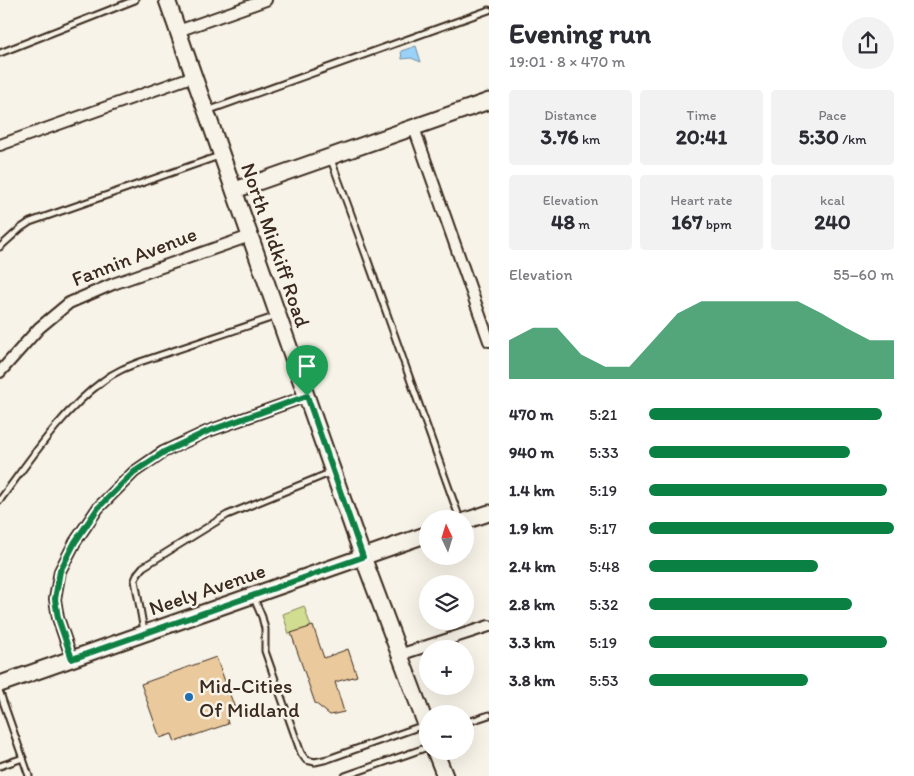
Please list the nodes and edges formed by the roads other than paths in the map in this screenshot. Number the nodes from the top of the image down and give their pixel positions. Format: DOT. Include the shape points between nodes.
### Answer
graph roads {
  1 [pos="134,0"];
  2 [pos="167,0"];
  3 [pos="266,0"];
  4 [pos="489,10"];
  5 [pos="178,31"];
  6 [pos="0,53"];
  7 [pos="194,76"];
  8 [pos="489,102"];
  9 [pos="206,111"];
  10 [pos="414,128"];
  11 [pos="0,145"];
  12 [pos="222,155"];
  13 [pos="330,157"];
  14 [pos="235,190"];
  15 [pos="250,236"];
  16 [pos="0,247"];
  17 [pos="278,315"];
  18 [pos="489,341"];
  19 [pos="0,372"];
  20 [pos="307,396"];
  21 [pos="333,472"];
  22 [pos="0,500"];
  23 [pos="457,510"];
  24 [pos="489,513"];
  25 [pos="474,518"];
  26 [pos="419,537"];
  27 [pos="363,557"];
  28 [pos="253,595"];
  29 [pos="489,626"];
  30 [pos="144,634"];
  31 [pos="400,655"];
  32 [pos="72,659"];
  33 [pos="0,684"];
  34 [pos="0,693"];
  35 [pos="419,706"];
  36 [pos="489,715"];
  37 [pos="474,720"];
  38 [pos="419,730"];
  39 [pos="419,750"];
  40 [pos="23,758"];
  41 [pos="439,760"];
  42 [pos="0,766"];
  43 [pos="30,776"];
  44 [pos="345,776"];
  45 [pos="445,776"];
  1 -- 6 [label="lane"];
  2 -- 5 [label="main road, North Midkiff Road"];
  3 -- 5 [label="street"];
  4 -- 9 [label="lane"];
  5 -- 7 [label="main road, North Midkiff Road"];
  7 -- 9 [label="main road, North Midkiff Road"];
  7 -- 11 [label="street"];
  8 -- 10 [label="main road"];
  9 -- 12 [label="main road, North Midkiff Road"];
  10 -- 13 [label="main road"];
  10 -- 18 [label="street"];
  12 -- 14 [label="main road, North Midkiff Road"];
  12 -- 16 [label="lane" via="30,222"];
  13 -- 14 [label="main road"];
  13 -- 23 [label="lane"];
  14 -- 15 [label="main road, North Midkiff Road"];
  15 -- 17 [label="main road, North Midkiff Road"];
  15 -- 19 [label="street, Fannin Avenue" via="113,284 69,303 38,328"];
  17 -- 20 [label="main road, North Midkiff Road"];
  17 -- 22 [label="lane" via="140,362 104,380 73,408"];
  20 -- 21 [label="main road, North Midkiff Road"];
  20 -- 32 [label="street" via="206,432 164,452 134,472 98,508 60,571 55,599"];
  21 -- 27 [label="main road, North Midkiff Road"];
  21 -- 30 [label="lane" via="227,515 143,567 135,580"];
  24 -- 25 [label="main road"];
  26 -- 27 [label="main road, Neely Avenue"];
  27 -- 28 [label="main road, Neely Avenue"];
  27 -- 31 [label="main road, North Midkiff Road"];
  28 -- 30 [label="main road, Neely Avenue"];
  28 -- 38 [label="lane" via="265,630 265,651 306,760 328,759"];
  29 -- 31 [label="street"];
  30 -- 32 [label="main road, Neely Avenue"];
  31 -- 35 [label="main road, North Midkiff Road"];
  32 -- 33 [label="main road, Neely Avenue"];
  34 -- 40 [label="lane"];
  36 -- 37 [label="lane"];
  39 -- 44 [label="lane"];
  40 -- 42 [label="lane"];
  40 -- 43 [label="lane"];
  41 -- 45 [label="main road"];
}
